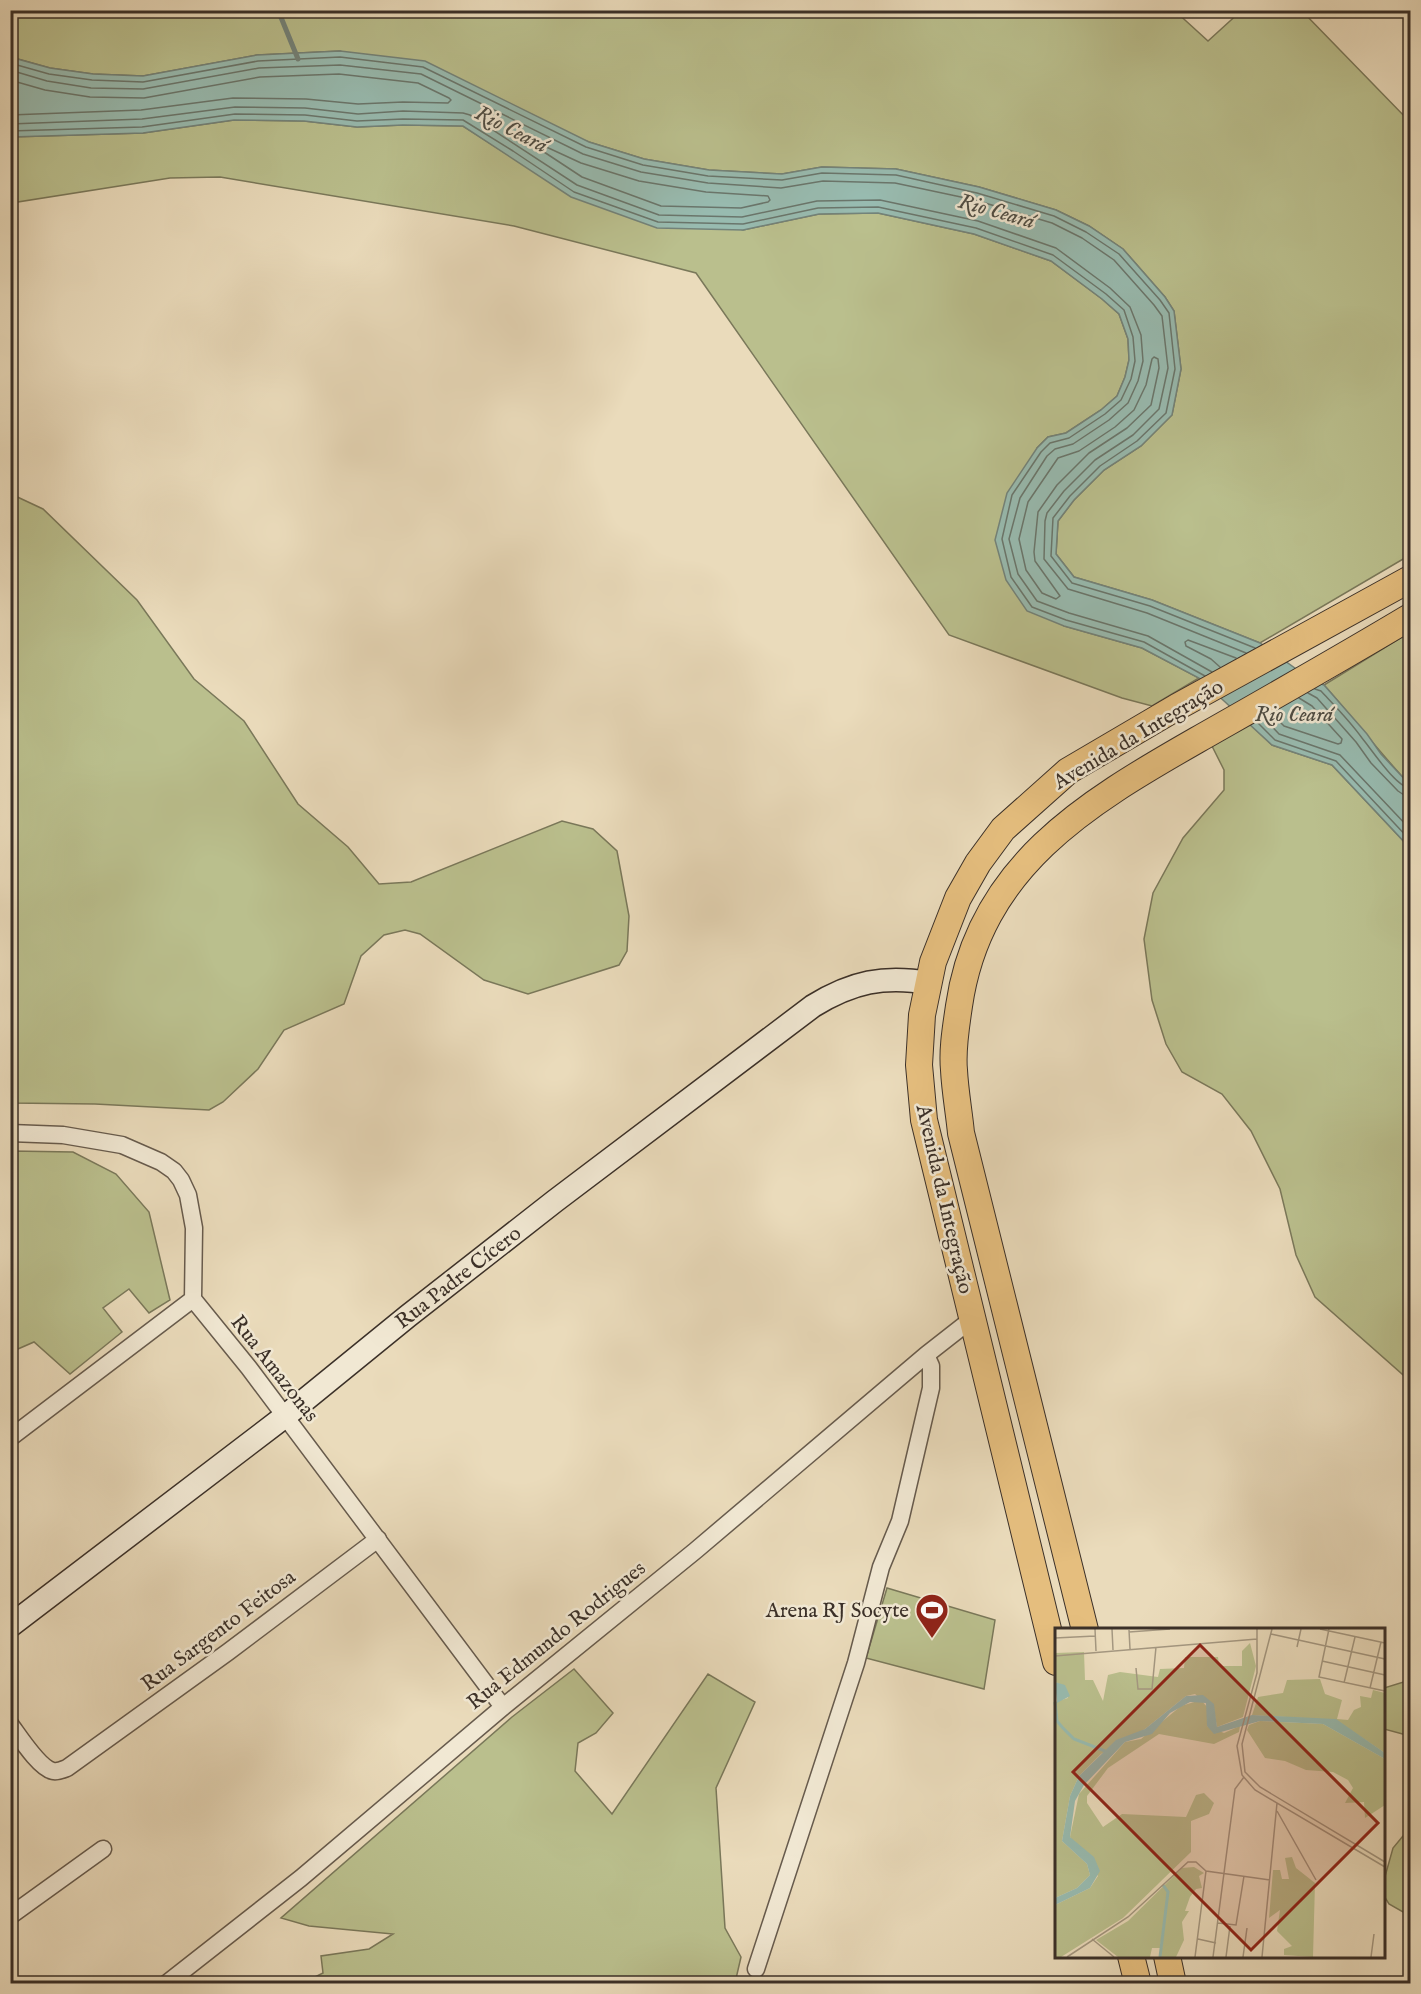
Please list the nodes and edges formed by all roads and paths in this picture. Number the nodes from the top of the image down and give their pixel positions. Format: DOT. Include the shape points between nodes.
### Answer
graph roads {
  1 [pos="1410,579"];
  2 [pos="1410,617"];
  3 [pos="929,983"];
  4 [pos="10,1133"];
  5 [pos="988,1243"];
  6 [pos="956,1253"];
  7 [pos="193,1299"];
  8 [pos="972,1319"];
  9 [pos="926,1355"];
  10 [pos="284,1417"];
  11 [pos="10,1438"];
  12 [pos="378,1539"];
  13 [pos="10,1626"];
  14 [pos="1085,1628"];
  15 [pos="1055,1658"];
  16 [pos="502,1707"];
  17 [pos="10,1724"];
  18 [pos="17,1748"];
  19 [pos="103,1849"];
  20 [pos="10,1916"];
  21 [pos="1132,1958"];
  22 [pos="1167,1958"];
  23 [pos="756,1969"];
  24 [pos="166,1983"];
  25 [pos="1138,1983"];
  26 [pos="1173,1983"];
  1 -- 3 [label="main road, Avenida da Integração" via="1068,771 1003,829 978,863 958,897"];
  2 -- 5 [label="main road, Avenida da Integração" via="1147,768 1068,822 1019,868 1001,894 968,964 960,995 953,1069 961,1133"];
  3 -- 6 [label="main road, Avenida da Integração" via="922,1015 919,1065 924,1120"];
  3 -- 10 [label="street, Rua Padre Cícero" via="875,981 835,993 813,1006 555,1201"];
  4 -- 7 [label="street" via="63,1135 122,1145 174,1172 188,1195 194,1228"];
  5 -- 6 [label="main road"];
  5 -- 14 [label="main road, Avenida da Integração"];
  6 -- 8 [label="main road, Avenida da Integração"];
  7 -- 10 [label="street, Rua Amazonas"];
  7 -- 11 [label="street"];
  8 -- 9 [label="street, Rua Edmundo Rodrigues"];
  8 -- 15 [label="main road, Avenida da Integração"];
  9 -- 16 [label="street, Rua Edmundo Rodrigues" via="695,1551"];
  9 -- 23 [label="street" via="931,1366 931,1388 900,1521 881,1567 856,1663"];
  10 -- 12 [label="street, Rua Amazonas"];
  10 -- 13 [label="street, Rua Padre Cícero"];
  12 -- 16 [label="street, Rua Amazonas"];
  12 -- 18 [label="street, Rua Sargento Feitosa" via="67,1768 51,1771"];
  16 -- 24 [label="street, Rua Edmundo Rodrigues" via="301,1878"];
  17 -- 18 [label="street"];
  19 -- 20 [label="street"];
  21 -- 25 [label="main road"];
  22 -- 26 [label="main road"];
}
